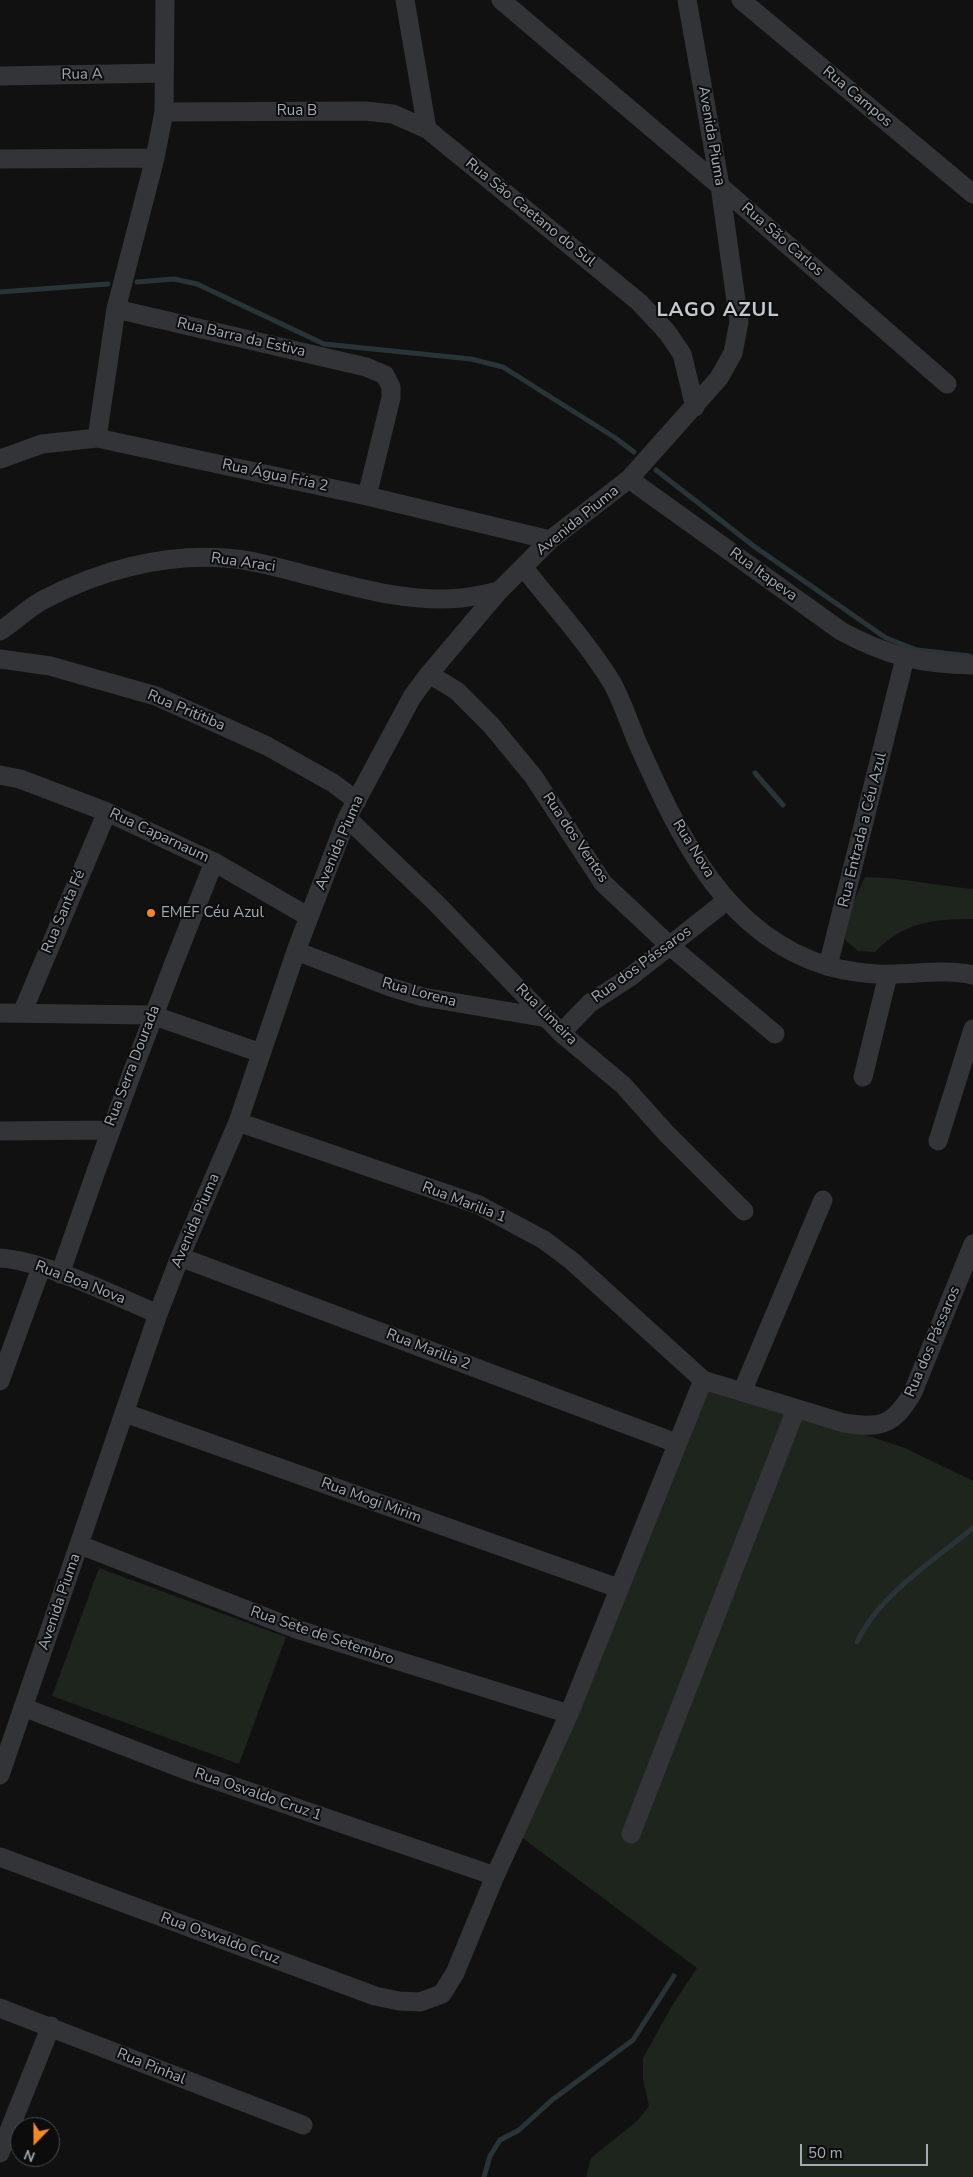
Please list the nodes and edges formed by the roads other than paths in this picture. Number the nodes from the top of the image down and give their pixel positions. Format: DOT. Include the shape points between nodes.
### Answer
graph roads {
  1 [pos="165,0"];
  2 [pos="405,0"];
  3 [pos="501,0"];
  4 [pos="687,0"];
  5 [pos="741,0"];
  6 [pos="164,73"];
  7 [pos="0,76"];
  8 [pos="164,112"];
  9 [pos="427,129"];
  10 [pos="155,158"];
  11 [pos="0,159"];
  12 [pos="720,186"];
  13 [pos="973,194"];
  14 [pos="116,308"];
  15 [pos="947,384"];
  16 [pos="695,407"];
  17 [pos="97,438"];
  18 [pos="0,459"];
  19 [pos="629,480"];
  20 [pos="367,496"];
  21 [pos="550,540"];
  22 [pos="524,568"];
  23 [pos="499,592"];
  24 [pos="0,631"];
  25 [pos="905,658"];
  26 [pos="0,659"];
  27 [pos="973,665"];
  28 [pos="429,674"];
  29 [pos="0,775"];
  30 [pos="357,801"];
  31 [pos="107,812"];
  32 [pos="347,818"];
  33 [pos="214,862"];
  34 [pos="726,901"];
  35 [pos="310,917"];
  36 [pos="670,946"];
  37 [pos="296,951"];
  38 [pos="828,966"];
  39 [pos="888,975"];
  40 [pos="973,975"];
  41 [pos="0,1013"];
  42 [pos="22,1013"];
  43 [pos="152,1015"];
  44 [pos="547,1018"];
  45 [pos="973,1029"];
  46 [pos="561,1033"];
  47 [pos="775,1034"];
  48 [pos="262,1053"];
  49 [pos="863,1077"];
  50 [pos="238,1122"];
  51 [pos="109,1130"];
  52 [pos="0,1131"];
  53 [pos="938,1141"];
  54 [pos="823,1200"];
  55 [pos="744,1210"];
  56 [pos="973,1244"];
  57 [pos="180,1257"];
  58 [pos="0,1258"];
  59 [pos="41,1268"];
  60 [pos="60,1274"];
  61 [pos="158,1314"];
  62 [pos="703,1380"];
  63 [pos="0,1381"];
  64 [pos="742,1392"];
  65 [pos="796,1409"];
  66 [pos="125,1413"];
  67 [pos="676,1443"];
  68 [pos="80,1545"];
  69 [pos="618,1588"];
  70 [pos="23,1708"];
  71 [pos="569,1714"];
  72 [pos="0,1775"];
  73 [pos="631,1834"];
  74 [pos="0,1858"];
  75 [pos="495,1876"];
  76 [pos="0,2008"];
  77 [pos="51,2026"];
  78 [pos="303,2125"];
  79 [pos="0,2153"];
  1 -- 6 [label="street"];
  2 -- 9 [label="street"];
  3 -- 12 [label="street, Rua São Carlos"];
  4 -- 12 [label="street, Avenida Piuma"];
  5 -- 13 [label="street, Rua Campos"];
  6 -- 7 [label="street, Rua A"];
  6 -- 8 [label="street"];
  8 -- 9 [label="street, Rua B" via="365,111 393,114"];
  8 -- 10 [label="street"];
  9 -- 16 [label="street, Rua São Caetano do Sul" via="639,302 668,332 682,354"];
  10 -- 11 [label="street"];
  10 -- 14 [label="street"];
  12 -- 15 [label="street, Rua São Carlos"];
  12 -- 16 [label="street, Avenida Piuma" via="739,322 732,353 719,378"];
  14 -- 17 [label="street"];
  14 -- 20 [label="street, Rua Barra da Estiva" via="366,367 385,375 391,387 391,398"];
  16 -- 19 [label="street, Avenida Piuma"];
  17 -- 18 [label="street, Rua Água Fria 2" via="42,444"];
  17 -- 20 [label="street, Rua Água Fria 2"];
  19 -- 21 [label="street, Avenida Piuma"];
  19 -- 25 [label="street, Rua Itapeva" via="841,631 873,648"];
  20 -- 21 [label="street, Rua Água Fria 2"];
  21 -- 22 [label="street, Avenida Piuma"];
  22 -- 23 [label="street, Avenida Piuma"];
  22 -- 34 [label="street, Rua Nova" via="612,683 667,808"];
  23 -- 24 [label="street, Rua Araci" via="462,598 422,599 376,592 264,564 226,558 188,558 144,563 95,578 42,601"];
  23 -- 28 [label="street, Avenida Piuma"];
  25 -- 27 [label="street, Rua Itapeva"];
  25 -- 38 [label="street, Rua Entrada a Céu Azul"];
  26 -- 30 [label="street, Rua Prititiba" via="50,666 156,696 267,746 333,783"];
  28 -- 30 [label="street, Avenida Piuma" via="412,697"];
  28 -- 36 [label="street, Rua dos Ventos" via="457,690 491,725 533,776 603,883"];
  29 -- 31 [label="street, Rua Caparnaum" via="20,779"];
  30 -- 32 [label="street, Avenida Piuma"];
  31 -- 33 [label="street, Rua Caparnaum"];
  31 -- 42 [label="street, Rua Santa Fé"];
  32 -- 35 [label="street, Avenida Piuma"];
  32 -- 44 [label="street, Rua Limeira"];
  33 -- 35 [label="street, Rua Caparnaum"];
  33 -- 43 [label="street, Rua Serra Dourada"];
  34 -- 36 [label="street, Rua dos Pássaros"];
  34 -- 38 [label="street, Rua Nova" via="770,940"];
  35 -- 37 [label="street, Avenida Piuma"];
  36 -- 46 [label="street, Rua dos Pássaros" via="590,1003"];
  36 -- 47 [label="street, Rua dos Ventos"];
  37 -- 44 [label="street, Rua Lorena" via="423,997"];
  37 -- 48 [label="street, Avenida Piuma"];
  38 -- 39 [label="street, Rua Nova"];
  39 -- 40 [label="street, Rua Nova" via="946,972"];
  39 -- 49 [label="street"];
  41 -- 42 [label="street"];
  42 -- 43 [label="street"];
  43 -- 48 [label="street"];
  43 -- 51 [label="street, Rua Serra Dourada"];
  44 -- 46 [label="street, Rua Limeira"];
  45 -- 53 [label="street"];
  46 -- 55 [label="street, Rua Limeira" via="623,1085"];
  48 -- 50 [label="street, Avenida Piuma"];
  50 -- 57 [label="street, Avenida Piuma"];
  50 -- 62 [label="street, Rua Marilia 1" via="479,1205 516,1223 572,1261"];
  51 -- 52 [label="street"];
  51 -- 60 [label="street, Rua Serra Dourada"];
  54 -- 64 [label="street"];
  56 -- 65 [label="street, Rua dos Pássaros" via="914,1392 895,1418 865,1427"];
  57 -- 61 [label="street, Avenida Piuma"];
  57 -- 67 [label="street, Rua Marilia 2"];
  58 -- 59 [label="street, Rua Boa Nova" via="14,1258"];
  59 -- 60 [label="street, Rua Boa Nova"];
  59 -- 63 [label="street"];
  60 -- 61 [label="street, Rua Boa Nova"];
  61 -- 66 [label="street, Avenida Piuma"];
  62 -- 64 [label="street, Rua dos Pássaros"];
  62 -- 67 [label="street"];
  64 -- 65 [label="street, Rua dos Pássaros"];
  65 -- 73 [label="street"];
  66 -- 68 [label="street, Avenida Piuma"];
  66 -- 69 [label="street, Rua Mogi Mirim"];
  67 -- 69 [label="street"];
  68 -- 70 [label="street, Avenida Piuma"];
  68 -- 71 [label="street, Rua Sete de Setembro" via="296,1629"];
  69 -- 71 [label="street"];
  70 -- 72 [label="street, Avenida Piuma"];
  70 -- 75 [label="street, Rua Osvaldo Cruz 1" via="202,1776"];
  71 -- 75 [label="street"];
  74 -- 75 [label="street, Rua Oswaldo Cruz" via="398,2002 420,2002 442,1994 455,1973"];
  76 -- 77 [label="street, Rua Pinhal"];
  77 -- 78 [label="street, Rua Pinhal"];
  77 -- 79 [label="street"];
}
